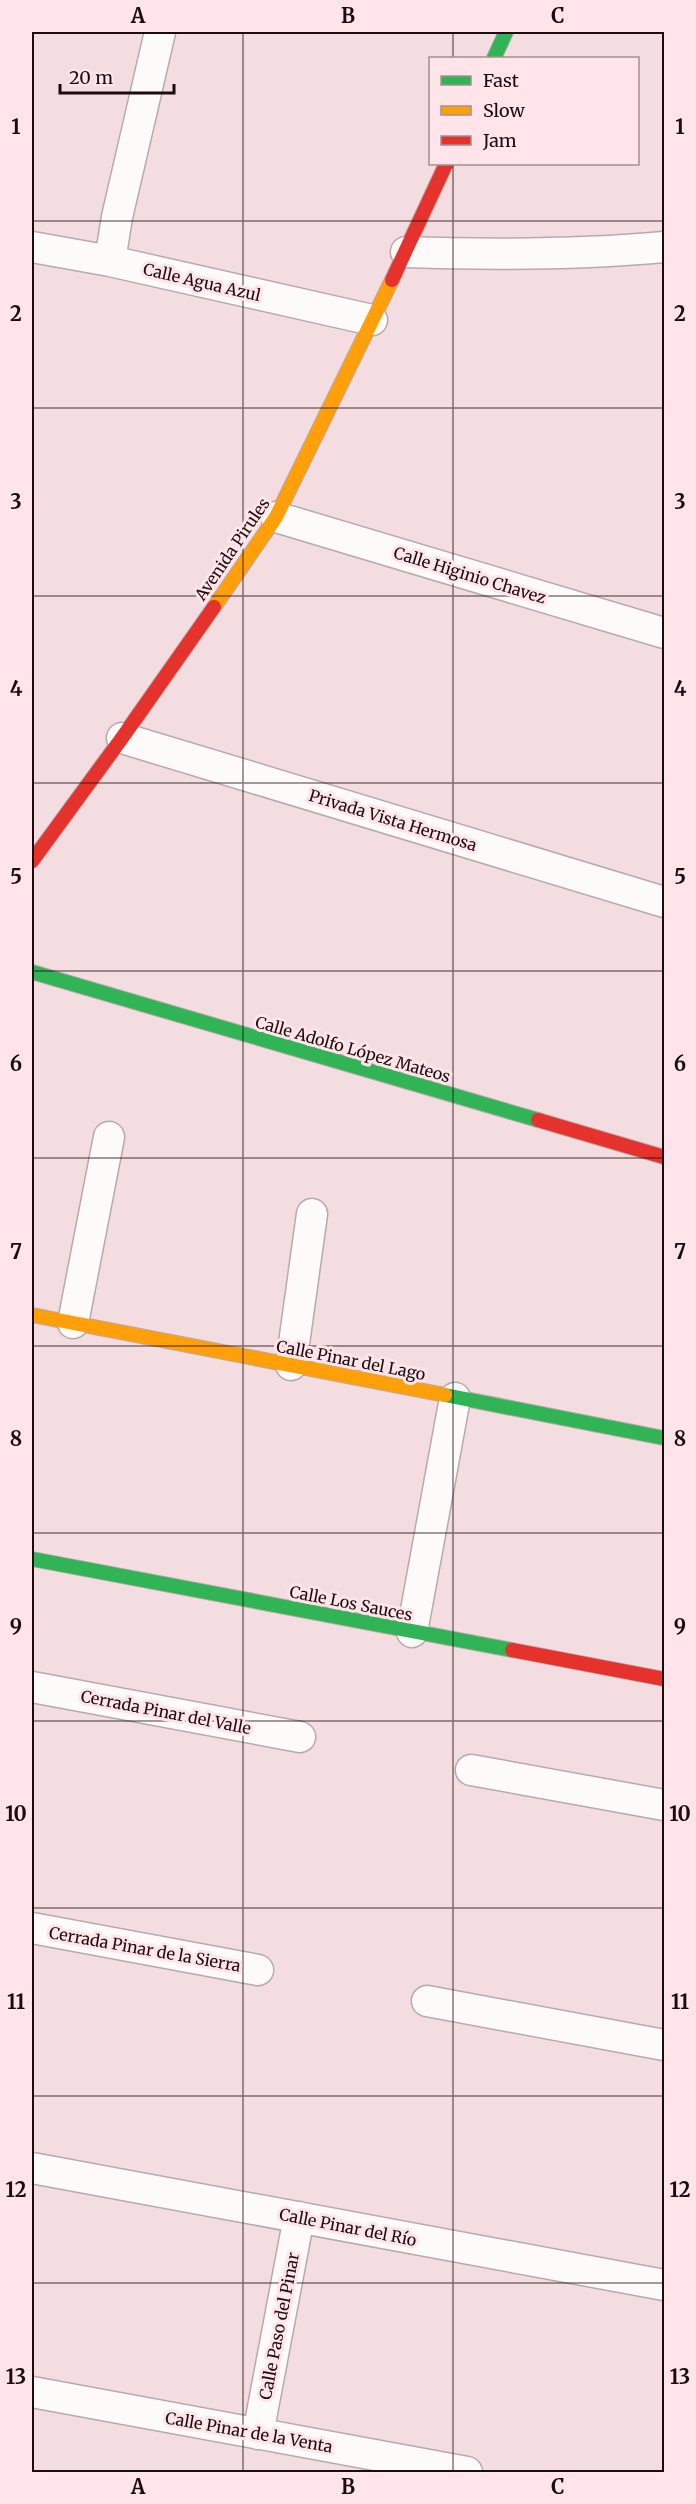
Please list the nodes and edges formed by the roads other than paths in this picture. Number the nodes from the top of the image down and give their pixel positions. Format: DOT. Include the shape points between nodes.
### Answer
graph roads {
  1 [pos="160,32"];
  2 [pos="506,32"];
  3 [pos="494,57"];
  4 [pos="447,165"];
  5 [pos="32,247"];
  6 [pos="664,247"];
  7 [pos="406,252"];
  8 [pos="110,261"];
  9 [pos="372,320"];
  10 [pos="276,517"];
  11 [pos="664,633"];
  12 [pos="122,738"];
  13 [pos="32,861"];
  14 [pos="664,902"];
  15 [pos="35,979"];
  16 [pos="109,1137"];
  17 [pos="664,1157"];
  18 [pos="312,1214"];
  19 [pos="32,1315"];
  20 [pos="73,1323"];
  21 [pos="291,1365"];
  22 [pos="455,1398"];
  23 [pos="664,1438"];
  24 [pos="32,1559"];
  25 [pos="412,1632"];
  26 [pos="664,1679"];
  27 [pos="32,1687"];
  28 [pos="300,1737"];
  29 [pos="471,1770"];
  30 [pos="664,1805"];
  31 [pos="32,1928"];
  32 [pos="258,1970"];
  33 [pos="427,2001"];
  34 [pos="664,2045"];
  35 [pos="32,2168"];
  36 [pos="299,2217"];
  37 [pos="664,2286"];
  38 [pos="32,2392"];
  39 [pos="258,2434"];
  40 [pos="467,2472"];
  1 -- 8 [label="street"];
  2 -- 3 [label="street"];
  4 -- 7 [label="street, Avenida Pirules"];
  5 -- 8 [label="street, Calle Agua Azul"];
  6 -- 7 [label="street" via="515,256"];
  7 -- 9 [label="street, Avenida Pirules"];
  8 -- 9 [label="street, Calle Agua Azul"];
  9 -- 10 [label="street, Avenida Pirules"];
  10 -- 11 [label="street, Calle Higinio Chavez"];
  10 -- 12 [label="street, Avenida Pirules"];
  12 -- 13 [label="street, Avenida Pirules"];
  12 -- 14 [label="street, Privada Vista Hermosa"];
  15 -- 17 [label="street, Calle Adolfo López Mateos"];
  16 -- 20 [label="street"];
  18 -- 21 [label="street"];
  19 -- 20 [label="street, Calle Pinar del Lago"];
  20 -- 21 [label="street, Calle Pinar del Lago"];
  21 -- 22 [label="street, Calle Pinar del Lago"];
  22 -- 23 [label="street, Calle Pinar del Lago"];
  22 -- 25 [label="street"];
  24 -- 25 [label="street, Calle Los Sauces"];
  25 -- 26 [label="street, Calle Los Sauces"];
  27 -- 28 [label="street, Cerrada Pinar del Valle"];
  29 -- 30 [label="street"];
  31 -- 32 [label="street, Cerrada Pinar de la Sierra"];
  33 -- 34 [label="street"];
  35 -- 36 [label="street, Calle Pinar del Río"];
  36 -- 37 [label="street, Calle Pinar del Río"];
  36 -- 39 [label="street, Calle Paso del Pinar"];
  38 -- 39 [label="street, Calle Pinar de la Venta"];
  39 -- 40 [label="street, Calle Pinar de la Venta"];
}
